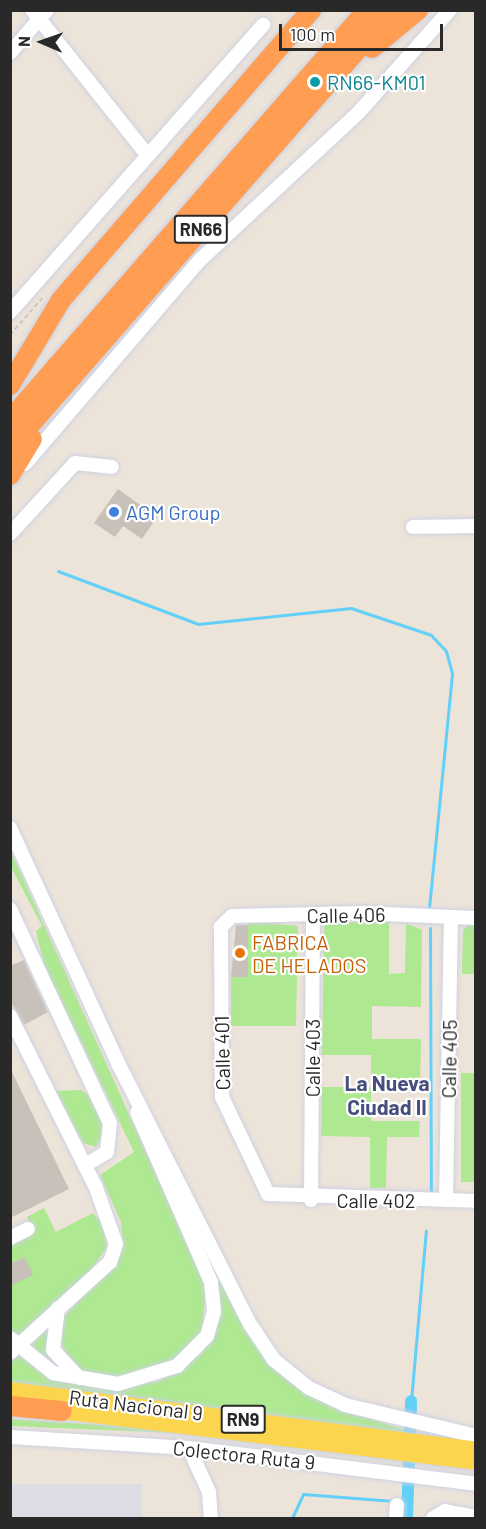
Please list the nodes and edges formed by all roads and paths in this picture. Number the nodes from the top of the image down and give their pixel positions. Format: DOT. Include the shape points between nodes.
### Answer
graph roads {
  1 [pos="311,10"];
  2 [pos="367,10"];
  3 [pos="392,10"];
  4 [pos="418,10"];
  5 [pos="450,10"];
  6 [pos="39,14"];
  7 [pos="263,25"];
  8 [pos="10,53"];
  9 [pos="332,79"];
  10 [pos="148,156"];
  11 [pos="11,312"];
  12 [pos="72,375"];
  13 [pos="10,385"];
  14 [pos="10,420"];
  15 [pos="10,448"];
  16 [pos="112,467"];
  17 [pos="10,475"];
  18 [pos="10,482"];
  19 [pos="476,526"];
  20 [pos="413,527"];
  21 [pos="10,534"];
  22 [pos="10,828"];
  23 [pos="10,909"];
  24 [pos="313,916"];
  25 [pos="451,918"];
  26 [pos="476,918"];
  27 [pos="221,927"];
  28 [pos="10,1016"];
  29 [pos="119,1065"];
  30 [pos="85,1165"];
  31 [pos="278,1198"];
  32 [pos="311,1200"];
  33 [pos="446,1200"];
  34 [pos="476,1202"];
  35 [pos="28,1229"];
  36 [pos="10,1238"];
  37 [pos="59,1306"];
  38 [pos="13,1345"];
  39 [pos="84,1381"];
  40 [pos="10,1390"];
  41 [pos="10,1408"];
  42 [pos="62,1411"];
  43 [pos="476,1436"];
  44 [pos="10,1437"];
  45 [pos="189,1448"];
  46 [pos="476,1450"];
  47 [pos="476,1462"];
  48 [pos="476,1484"];
  49 [pos="208,1492"];
  50 [pos="476,1517"];
  51 [pos="211,1518"];
  52 [pos="221,1518"];
  53 [pos="433,1518"];
  1 -- 13 [label="highway" via="75,282"];
  2 -- 14 [label="highway, RN66"];
  3 -- 9 [label="highway, RN66"];
  4 -- 9 [label="highway"];
  5 -- 18 [label="street" via="359,112 201,259"];
  6 -- 8 [label="street"];
  6 -- 10 [label="street"];
  7 -- 10 [label="street"];
  9 -- 12 [label="highway, RN66"];
  10 -- 11 [label="street"];
  12 -- 15 [label="highway, RN66"];
  12 -- 17 [label="highway"];
  16 -- 21 [label="street" via="75,463"];
  19 -- 20 [label="street"];
  22 -- 29 [label="street"];
  23 -- 30 [label="street" via="110,1123 107,1152"];
  24 -- 25 [label="street, Calle 406"];
  24 -- 27 [label="street, Calle 406" via="232,916"];
  24 -- 32 [label="street, Calle 403"];
  25 -- 26 [label="street, Calle 406"];
  25 -- 33 [label="street, Calle 405"];
  27 -- 31 [label="street, Calle 401" via="222,1097 259,1184"];
  28 -- 30 [label="street"];
  29 -- 39 [label="street" via="211,1282 214,1311 207,1336 177,1366 131,1383"];
  29 -- 43 [label="street" via="250,1324 274,1360 309,1388 345,1405"];
  30 -- 37 [label="street" via="112,1226 115,1252"];
  31 -- 32 [label="street, Calle 402"];
  32 -- 33 [label="street, Calle 402"];
  33 -- 34 [label="street, Calle 402"];
  35 -- 36 [label="street"];
  37 -- 38 [label="street"];
  37 -- 39 [label="street" via="51,1329 53,1350"];
  38 -- 39 [label="street" via="53,1373"];
  40 -- 46 [label="main road, Ruta Nacional 9 / RN9"];
  41 -- 42 [label="highway"];
  42 -- 47 [label="main road, Ruta Nacional 9 / RN9"];
  44 -- 45 [label="street, Colectora Ruta 9"];
  45 -- 48 [label="street, Colectora Ruta 9"];
  45 -- 49 [label="street"];
  49 -- 51 [label="street"];
  49 -- 52 [label="street"];
  50 -- 53 [label="street" via="445,1511"];
}
